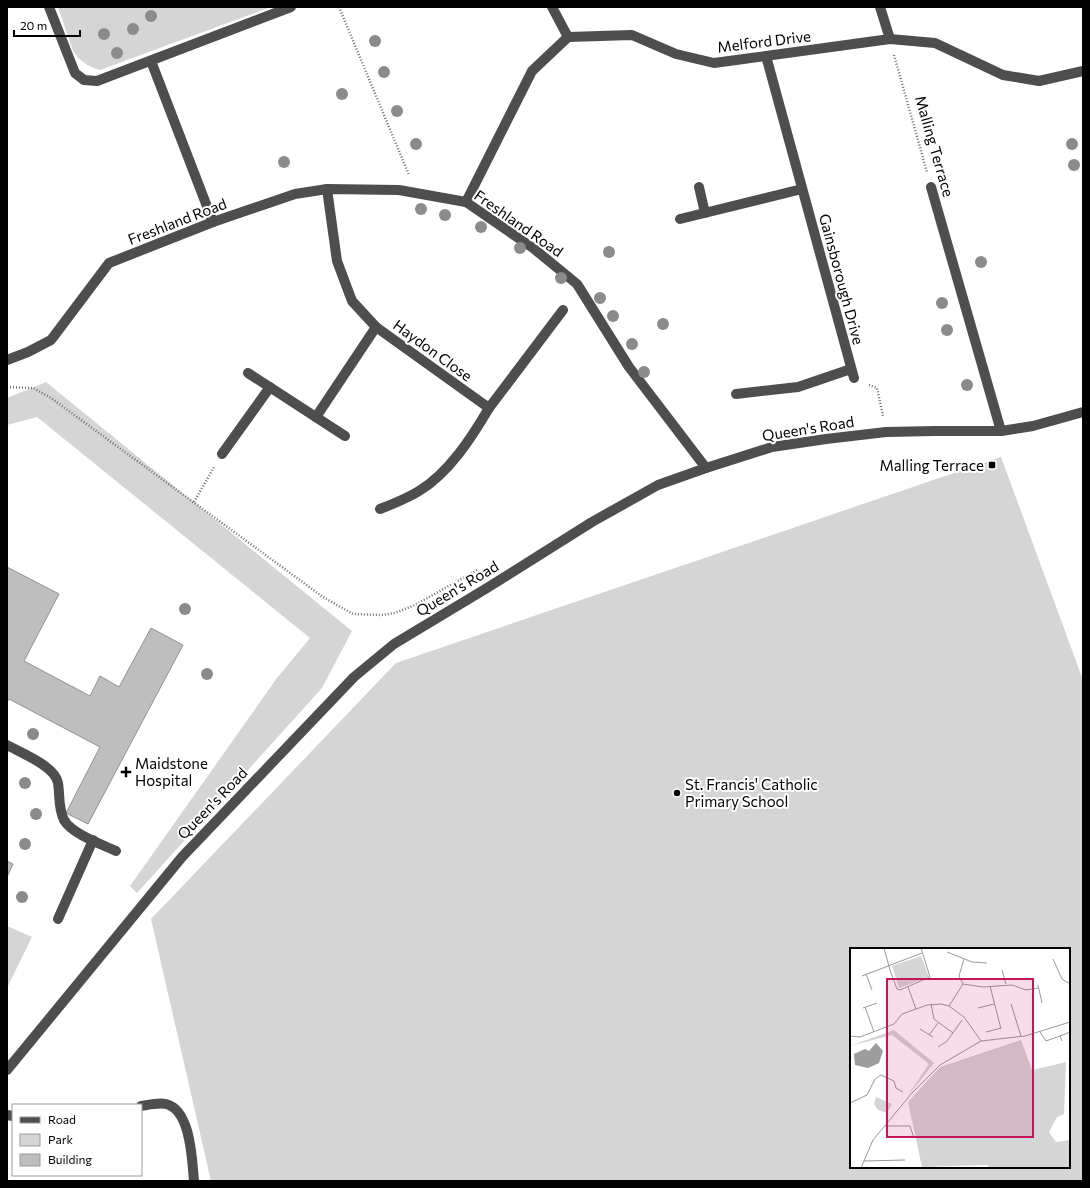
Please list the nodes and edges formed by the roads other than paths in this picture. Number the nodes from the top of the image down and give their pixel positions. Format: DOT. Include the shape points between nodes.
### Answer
graph roads {
  1 [pos="49,7"];
  2 [pos="291,7"];
  3 [pos="552,7"];
  4 [pos="880,7"];
  5 [pos="568,37"];
  6 [pos="890,40"];
  7 [pos="766,56"];
  8 [pos="152,61"];
  9 [pos="1083,71"];
  10 [pos="699,187"];
  11 [pos="931,187"];
  12 [pos="328,189"];
  13 [pos="802,189"];
  14 [pos="466,202"];
  15 [pos="705,213"];
  16 [pos="680,219"];
  17 [pos="213,222"];
  18 [pos="563,310"];
  19 [pos="376,327"];
  20 [pos="7,360"];
  21 [pos="248,373"];
  22 [pos="270,387"];
  23 [pos="736,394"];
  24 [pos="489,408"];
  25 [pos="1083,412"];
  26 [pos="316,417"];
  27 [pos="1001,431"];
  28 [pos="346,436"];
  29 [pos="222,454"];
  30 [pos="706,468"];
  31 [pos="380,509"];
  32 [pos="7,745"];
  33 [pos="93,840"];
  34 [pos="116,851"];
  35 [pos="58,919"];
  36 [pos="7,1070"];
  37 [pos="142,1106"];
  38 [pos="194,1181"];
  1 -- 8 [label="street" via="76,73 84,80 97,81"];
  2 -- 8 [label="street"];
  3 -- 5 [label="street"];
  4 -- 6 [label="street"];
  5 -- 7 [label="street, Melford Drive" via="632,35 676,54 714,63"];
  5 -- 14 [label="street" via="532,71"];
  6 -- 7 [label="street, Melford Drive"];
  6 -- 9 [label="street, Melford Drive" via="935,43 1003,75 1039,81"];
  7 -- 13 [label="street, Gainsborough Drive"];
  8 -- 17 [label="street"];
  10 -- 15 [label="street"];
  11 -- 27 [label="street, Malling Terrace"];
  12 -- 14 [label="street, Freshland Road" via="399,190"];
  12 -- 17 [label="street, Freshland Road" via="295,194"];
  12 -- 19 [label="street, Haydon Close" via="337,260 352,301"];
  13 -- 15 [label="street"];
  13 -- 23 [label="street, Gainsborough Drive" via="853,374 798,386"];
  14 -- 30 [label="street, Freshland Road" via="533,248 577,284 629,367"];
  15 -- 16 [label="street"];
  17 -- 20 [label="street, Freshland Road" via="109,263 51,340"];
  18 -- 24 [label="street"];
  19 -- 24 [label="street, Haydon Close"];
  19 -- 26 [label="street, Haydon Close"];
  21 -- 22 [label="street"];
  22 -- 26 [label="street"];
  22 -- 29 [label="street"];
  24 -- 31 [label="street" via="472,436 438,476 420,491"];
  25 -- 27 [label="street, Queen's Road" via="1033,426"];
  26 -- 28 [label="street"];
  27 -- 30 [label="street, Queen's Road" via="886,432 826,439 772,447"];
  30 -- 36 [label="street, Queen's Road" via="658,485 592,522 394,644 354,677 182,857"];
  32 -- 33 [label="street" via="48,767 58,781 64,820 73,830"];
  33 -- 34 [label="street"];
  33 -- 35 [label="street"];
  37 -- 38 [label="street" via="164,1103 180,1113 188,1134"];
}
